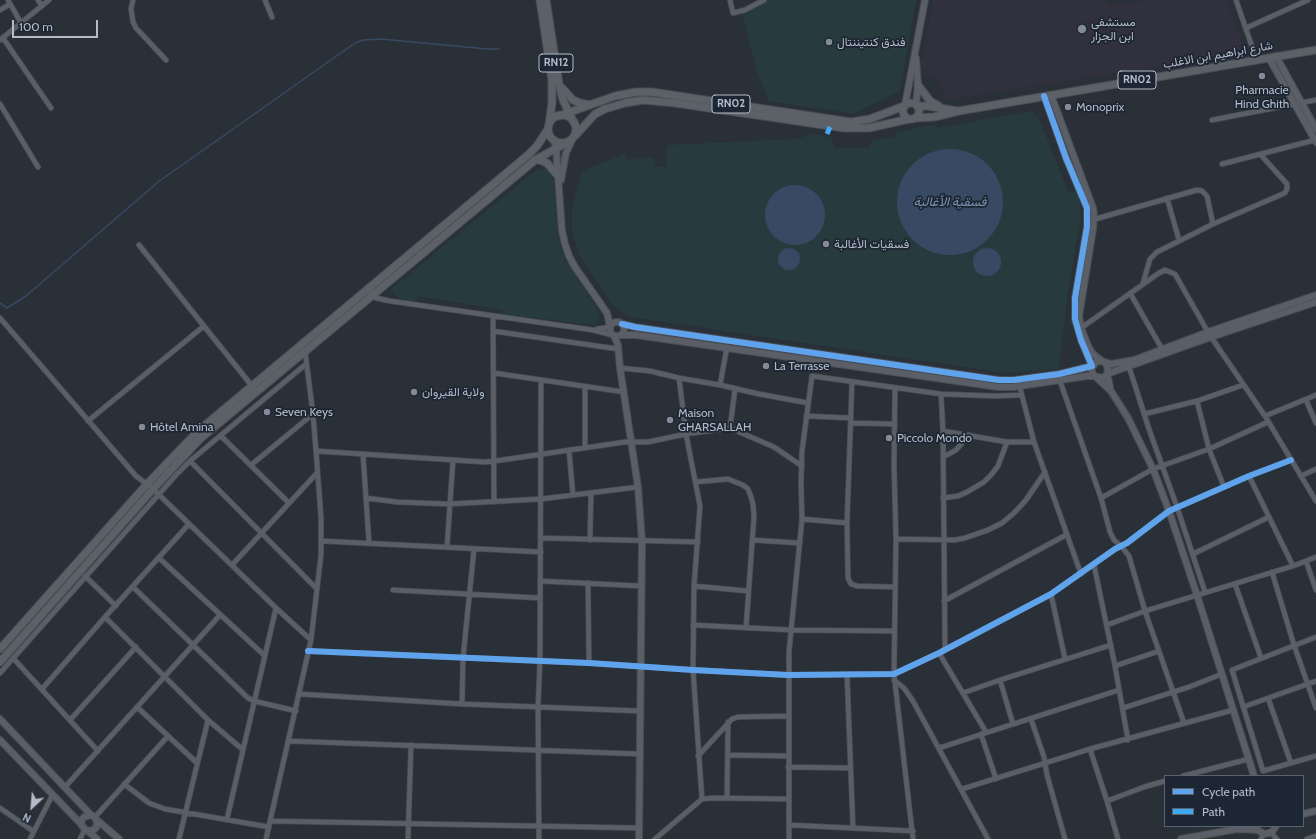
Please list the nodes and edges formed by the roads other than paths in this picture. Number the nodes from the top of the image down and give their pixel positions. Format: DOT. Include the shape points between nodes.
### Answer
graph roads {
  1 [pos="38,0"];
  2 [pos="49,0"];
  3 [pos="133,0"];
  4 [pos="265,0"];
  5 [pos="540,0"];
  6 [pos="546,0"];
  7 [pos="730,0"];
  8 [pos="764,0"];
  9 [pos="925,0"];
  10 [pos="1236,0"];
  11 [pos="1308,0"];
  12 [pos="9,2"];
  13 [pos="42,6"];
  14 [pos="0,10"];
  15 [pos="272,17"];
  16 [pos="21,23"];
  17 [pos="1246,28"];
  18 [pos="2,39"];
  19 [pos="1316,50"];
  20 [pos="916,53"];
  21 [pos="1273,57"];
  22 [pos="166,60"];
  23 [pos="1257,61"];
  24 [pos="559,84"];
  25 [pos="918,86"];
  26 [pos="1047,96"];
  27 [pos="1316,100"];
  28 [pos="0,104"];
  29 [pos="1298,104"];
  30 [pos="590,105"];
  31 [pos="916,105"];
  32 [pos="904,106"];
  33 [pos="51,108"];
  34 [pos="945,108"];
  35 [pos="959,111"];
  36 [pos="570,113"];
  37 [pos="559,116"];
  38 [pos="912,119"];
  39 [pos="1212,120"];
  40 [pos="574,122"];
  41 [pos="549,127"];
  42 [pos="1316,129"];
  43 [pos="574,137"];
  44 [pos="554,140"];
  45 [pos="1315,141"];
  46 [pos="566,143"];
  47 [pos="556,148"];
  48 [pos="1260,154"];
  49 [pos="535,160"];
  50 [pos="1222,164"];
  51 [pos="38,167"];
  52 [pos="558,176"];
  53 [pos="560,192"];
  54 [pos="1167,198"];
  55 [pos="1091,220"];
  56 [pos="1213,224"];
  57 [pos="1179,240"];
  58 [pos="139,245"];
  59 [pos="1143,284"];
  60 [pos="366,290"];
  61 [pos="1130,293"];
  62 [pos="372,295"];
  63 [pos="1316,295"];
  64 [pos="1316,302"];
  65 [pos="604,308"];
  66 [pos="493,316"];
  67 [pos="0,318"];
  68 [pos="621,324"];
  69 [pos="204,326"];
  70 [pos="610,326"];
  71 [pos="1081,328"];
  72 [pos="593,330"];
  73 [pos="493,331"];
  74 [pos="1210,334"];
  75 [pos="617,335"];
  76 [pos="308,337"];
  77 [pos="314,344"];
  78 [pos="618,347"];
  79 [pos="727,347"];
  80 [pos="1162,349"];
  81 [pos="305,351"];
  82 [pos="1103,362"];
  83 [pos="306,364"];
  84 [pos="1092,366"];
  85 [pos="1129,367"];
  86 [pos="620,368"];
  87 [pos="494,373"];
  88 [pos="1107,374"];
  89 [pos="1096,377"];
  90 [pos="678,378"];
  91 [pos="541,380"];
  92 [pos="1060,381"];
  93 [pos="852,382"];
  94 [pos="1019,383"];
  95 [pos="720,385"];
  96 [pos="1243,385"];
  97 [pos="252,386"];
  98 [pos="585,387"];
  99 [pos="895,388"];
  100 [pos="735,389"];
  101 [pos="1111,391"];
  102 [pos="624,392"];
  103 [pos="941,394"];
  104 [pos="1021,395"];
  105 [pos="1316,396"];
  106 [pos="1306,400"];
  107 [pos="1197,401"];
  108 [pos="808,403"];
  109 [pos="313,414"];
  110 [pos="1144,414"];
  111 [pos="806,416"];
  112 [pos="1265,416"];
  113 [pos="851,420"];
  114 [pos="88,421"];
  115 [pos="1268,422"];
  116 [pos="1316,423"];
  117 [pos="895,424"];
  118 [pos="730,428"];
  119 [pos="943,431"];
  120 [pos="686,434"];
  121 [pos="969,435"];
  122 [pos="221,436"];
  123 [pos="631,442"];
  124 [pos="1007,442"];
  125 [pos="1034,442"];
  126 [pos="585,448"];
  127 [pos="1209,449"];
  128 [pos="568,450"];
  129 [pos="316,451"];
  130 [pos="541,454"];
  131 [pos="363,455"];
  132 [pos="943,455"];
  133 [pos="453,460"];
  134 [pos="1290,460"];
  135 [pos="190,461"];
  136 [pos="495,462"];
  137 [pos="251,465"];
  138 [pos="802,466"];
  139 [pos="1163,466"];
  140 [pos="1154,469"];
  141 [pos="1316,469"];
  142 [pos="1045,472"];
  143 [pos="317,473"];
  144 [pos="1249,476"];
  145 [pos="1301,476"];
  146 [pos="696,482"];
  147 [pos="638,487"];
  148 [pos="1224,487"];
  149 [pos="152,489"];
  150 [pos="591,493"];
  151 [pos="573,495"];
  152 [pos="1314,495"];
  153 [pos="366,498"];
  154 [pos="943,498"];
  155 [pos="1101,498"];
  156 [pos="541,499"];
  157 [pos="1316,501"];
  158 [pos="494,502"];
  159 [pos="289,504"];
  160 [pos="449,504"];
  161 [pos="1177,507"];
  162 [pos="1170,511"];
  163 [pos="1269,518"];
  164 [pos="802,519"];
  165 [pos="847,523"];
  166 [pos="190,524"];
  167 [pos="262,533"];
  168 [pos="1066,535"];
  169 [pos="540,538"];
  170 [pos="896,539"];
  171 [pos="590,540"];
  172 [pos="752,540"];
  173 [pos="943,540"];
  174 [pos="322,541"];
  175 [pos="642,541"];
  176 [pos="369,542"];
  177 [pos="698,542"];
  178 [pos="800,543"];
  179 [pos="1122,546"];
  180 [pos="447,547"];
  181 [pos="474,548"];
  182 [pos="540,552"];
  183 [pos="1193,554"];
  184 [pos="1316,557"];
  185 [pos="159,558"];
  186 [pos="1306,561"];
  187 [pos="232,565"];
  188 [pos="1094,565"];
  189 [pos="1293,566"];
  190 [pos="1272,572"];
  191 [pos="1081,574"];
  192 [pos="85,576"];
  193 [pos="540,581"];
  194 [pos="588,583"];
  195 [pos="1235,584"];
  196 [pos="641,586"];
  197 [pos="694,586"];
  198 [pos="894,587"];
  199 [pos="133,588"];
  200 [pos="317,589"];
  201 [pos="393,590"];
  202 [pos="1316,590"];
  203 [pos="748,591"];
  204 [pos="1206,592"];
  205 [pos="469,593"];
  206 [pos="1051,594"];
  207 [pos="1197,595"];
  208 [pos="540,598"];
  209 [pos="944,601"];
  210 [pos="116,606"];
  211 [pos="276,608"];
  212 [pos="1145,611"];
  213 [pos="220,615"];
  214 [pos="105,617"];
  215 [pos="693,625"];
  216 [pos="1106,625"];
  217 [pos="746,628"];
  218 [pos="791,630"];
  219 [pos="894,631"];
  220 [pos="1316,637"];
  221 [pos="311,640"];
  222 [pos="192,645"];
  223 [pos="1111,645"];
  224 [pos="1294,646"];
  225 [pos="136,647"];
  226 [pos="0,649"];
  227 [pos="945,650"];
  228 [pos="308,651"];
  229 [pos="1159,651"];
  230 [pos="939,653"];
  231 [pos="264,655"];
  232 [pos="13,658"];
  233 [pos="463,658"];
  234 [pos="1261,658"];
  235 [pos="1065,659"];
  236 [pos="540,661"];
  237 [pos="0,662"];
  238 [pos="589,663"];
  239 [pos="1115,666"];
  240 [pos="640,667"];
  241 [pos="693,670"];
  242 [pos="0,673"];
  243 [pos="788,674"];
  244 [pos="894,674"];
  245 [pos="1222,674"];
  246 [pos="847,675"];
  247 [pos="165,676"];
  248 [pos="894,680"];
  249 [pos="1000,680"];
  250 [pos="1316,681"];
  251 [pos="1308,684"];
  252 [pos="42,689"];
  253 [pos="1119,690"];
  254 [pos="1173,691"];
  255 [pos="963,693"];
  256 [pos="299,694"];
  257 [pos="1268,698"];
  258 [pos="254,701"];
  259 [pos="462,704"];
  260 [pos="137,707"];
  261 [pos="538,707"];
  262 [pos="1243,707"];
  263 [pos="1123,708"];
  264 [pos="1316,708"];
  265 [pos="1232,710"];
  266 [pos="296,711"];
  267 [pos="640,711"];
  268 [pos="788,716"];
  269 [pos="0,719"];
  270 [pos="1031,719"];
  271 [pos="70,720"];
  272 [pos="208,720"];
  273 [pos="728,722"];
  274 [pos="1184,723"];
  275 [pos="1014,724"];
  276 [pos="986,732"];
  277 [pos="980,734"];
  278 [pos="168,736"];
  279 [pos="289,740"];
  280 [pos="1128,740"];
  281 [pos="1,743"];
  282 [pos="412,745"];
  283 [pos="939,748"];
  284 [pos="242,749"];
  285 [pos="1090,749"];
  286 [pos="538,750"];
  287 [pos="98,751"];
  288 [pos="640,754"];
  289 [pos="728,755"];
  290 [pos="698,756"];
  291 [pos="788,756"];
  292 [pos="1316,756"];
  293 [pos="1249,759"];
  294 [pos="197,763"];
  295 [pos="1291,763"];
  296 [pos="1045,764"];
  297 [pos="788,767"];
  298 [pos="850,768"];
  299 [pos="1263,771"];
  300 [pos="1187,775"];
  301 [pos="1254,775"];
  302 [pos="1265,775"];
  303 [pos="996,778"];
  304 [pos="1164,781"];
  305 [pos="124,784"];
  306 [pos="65,787"];
  307 [pos="962,789"];
  308 [pos="53,794"];
  309 [pos="728,798"];
  310 [pos="702,799"];
  311 [pos="788,799"];
  312 [pos="1107,801"];
  313 [pos="0,808"];
  314 [pos="1316,811"];
  315 [pos="186,812"];
  316 [pos="1304,814"];
  317 [pos="94,817"];
  318 [pos="227,819"];
  319 [pos="270,821"];
  320 [pos="408,824"];
  321 [pos="789,825"];
  322 [pos="539,826"];
  323 [pos="269,827"];
  324 [pos="1241,827"];
  325 [pos="85,828"];
  326 [pos="639,828"];
  327 [pos="852,828"];
  328 [pos="1237,829"];
  329 [pos="34,831"];
  330 [pos="913,831"];
  331 [pos="1275,832"];
  332 [pos="1260,834"];
  333 [pos="1316,836"];
  334 [pos="30,839"];
  335 [pos="80,839"];
  336 [pos="97,839"];
  337 [pos="119,839"];
  338 [pos="179,839"];
  339 [pos="266,839"];
  340 [pos="408,839"];
  341 [pos="539,839"];
  342 [pos="639,839"];
  343 [pos="655,839"];
  344 [pos="789,839"];
  345 [pos="914,839"];
  346 [pos="988,839"];
  347 [pos="1065,839"];
  348 [pos="1118,839"];
  349 [pos="1181,839"];
  350 [pos="1307,839"];
  1 -- 13 [label="street"];
  2 -- 13 [label="street"];
  3 -- 22 [label="street" via="132,22"];
  4 -- 15 [label="street"];
  5 -- 41 [label="main road, RN12" via="552,80"];
  6 -- 24 [label="main road, RN12"];
  7 -- 8 [label="street" via="732,13 745,10"];
  9 -- 20 [label="street"];
  10 -- 17 [label="street"];
  11 -- 17 [label="street"];
  12 -- 14 [label="street"];
  12 -- 16 [label="street"];
  13 -- 16 [label="street"];
  16 -- 18 [label="street"];
  17 -- 23 [label="street"];
  18 -- 33 [label="street"];
  19 -- 21 [label="main road, شارع ابراهيم ابن الاغلب / RN02"];
  20 -- 25 [label="street"];
  20 -- 32 [label="street"];
  21 -- 23 [label="main road, شارع ابراهيم ابن الاغلب / RN02"];
  21 -- 29 [label="street"];
  23 -- 26 [label="main road, شارع ابراهيم ابن الاغلب / RN02"];
  24 -- 30 [label="main road" via="573,100"];
  24 -- 36 [label="main road, RN12"];
  25 -- 31 [label="street"];
  25 -- 34 [label="main road" via="930,101"];
  26 -- 35 [label="main road, شارع ابراهيم ابن الاغلب / RN02"];
  26 -- 55 [label="street" via="1066,158"];
  27 -- 29 [label="street"];
  28 -- 51 [label="street"];
  29 -- 39 [label="street"];
  29 -- 42 [label="street"];
  29 -- 45 [label="street"];
  30 -- 32 [label="main road, RN02" via="615,96 652,92 851,122 870,120"];
  30 -- 36 [label="main road, RN02"];
  31 -- 32 [label="main road" via="910,103"];
  31 -- 34 [label="main road"];
  31 -- 38 [label="main road" via="919,111"];
  32 -- 38 [label="main road" via="903,114"];
  34 -- 35 [label="main road"];
  35 -- 38 [label="main road, شارع ابراهيم ابن الاغلب"];
  36 -- 37 [label="main road, RN02"];
  36 -- 40 [label="main road, RN12"];
  37 -- 40 [label="main road" via="568,116"];
  37 -- 41 [label="main road"];
  38 -- 43 [label="main road, RN02" via="869,128 844,128 643,100 625,103 595,114"];
  40 -- 43 [label="main road, RN12"];
  41 -- 44 [label="main road" via="549,133"];
  41 -- 60 [label="main road" via="537,146"];
  43 -- 46 [label="main road"];
  43 -- 53 [label="street" via="565,158"];
  44 -- 46 [label="main road"];
  44 -- 47 [label="street"];
  45 -- 48 [label="street"];
  46 -- 47 [label="main road"];
  47 -- 49 [label="main road"];
  47 -- 52 [label="street"];
  48 -- 50 [label="street"];
  48 -- 56 [label="street" via="1287,184 1285,193"];
  49 -- 52 [label="main road" via="547,163"];
  49 -- 62 [label="main road"];
  52 -- 53 [label="street"];
  53 -- 65 [label="street" via="562,231 569,256"];
  54 -- 55 [label="street"];
  54 -- 56 [label="street" via="1202,191 1207,196"];
  54 -- 57 [label="street"];
  55 -- 71 [label="street" via="1079,316"];
  55 -- 84 [label="street" via="1074,314 1077,330"];
  56 -- 57 [label="street"];
  57 -- 59 [label="street" via="1153,255 1148,263"];
  58 -- 69 [label="street"];
  59 -- 61 [label="street"];
  59 -- 74 [label="street" via="1162,271 1168,270 1175,274"];
  60 -- 62 [label="street"];
  60 -- 76 [label="main road"];
  61 -- 71 [label="street"];
  61 -- 80 [label="street"];
  62 -- 66 [label="street" via="407,304"];
  62 -- 77 [label="main road"];
  63 -- 74 [label="street"];
  64 -- 74 [label="street"];
  65 -- 68 [label="street"];
  65 -- 70 [label="street"];
  66 -- 72 [label="street"];
  66 -- 73 [label="street"];
  67 -- 114 [label="street"];
  68 -- 70 [label="street" via="613,323"];
  68 -- 75 [label="street" via="624,329"];
  68 -- 94 [label="street"];
  69 -- 97 [label="street"];
  69 -- 114 [label="street"];
  70 -- 72 [label="street"];
  70 -- 75 [label="street" via="610,331"];
  71 -- 82 [label="street" via="1089,348"];
  72 -- 75 [label="street"];
  73 -- 78 [label="street"];
  73 -- 87 [label="street"];
  74 -- 80 [label="street"];
  74 -- 85 [label="street"];
  74 -- 96 [label="street"];
  75 -- 78 [label="street"];
  75 -- 79 [label="street" via="636,334"];
  76 -- 77 [label="main road"];
  76 -- 97 [label="main road"];
  77 -- 81 [label="main road"];
  78 -- 86 [label="street"];
  79 -- 94 [label="street" via="998,387"];
  79 -- 95 [label="street"];
  80 -- 82 [label="street" via="1134,360 1111,364"];
  81 -- 83 [label="street"];
  81 -- 149 [label="main road" via="201,438"];
  82 -- 84 [label="street" via="1096,362"];
  82 -- 88 [label="street" via="1108,367"];
  83 -- 109 [label="street"];
  83 -- 122 [label="street"];
  84 -- 89 [label="street" via="1091,371"];
  84 -- 94 [label="street"];
  85 -- 88 [label="street"];
  85 -- 110 [label="street"];
  86 -- 90 [label="street" via="650,371"];
  86 -- 102 [label="street"];
  87 -- 91 [label="street"];
  87 -- 136 [label="street"];
  88 -- 89 [label="street" via="1102,378"];
  88 -- 101 [label="street"];
  89 -- 92 [label="street"];
  89 -- 101 [label="street"];
  90 -- 95 [label="street"];
  90 -- 120 [label="street"];
  91 -- 98 [label="street"];
  91 -- 130 [label="street"];
  92 -- 94 [label="street"];
  92 -- 155 [label="street"];
  93 -- 99 [label="street"];
  93 -- 108 [label="street" via="812,376"];
  93 -- 113 [label="street"];
  94 -- 104 [label="street"];
  95 -- 100 [label="street"];
  96 -- 107 [label="street"];
  96 -- 112 [label="street"];
  97 -- 149 [label="main road" via="196,432"];
  98 -- 102 [label="street"];
  98 -- 126 [label="street"];
  99 -- 103 [label="street"];
  99 -- 117 [label="street"];
  100 -- 108 [label="street"];
  100 -- 118 [label="street"];
  101 -- 140 [label="street"];
  102 -- 123 [label="street"];
  103 -- 104 [label="street"];
  103 -- 119 [label="street"];
  104 -- 125 [label="street"];
  105 -- 106 [label="street"];
  106 -- 112 [label="street"];
  106 -- 116 [label="street"];
  107 -- 110 [label="street"];
  107 -- 127 [label="street"];
  108 -- 111 [label="street"];
  109 -- 129 [label="street"];
  109 -- 137 [label="street"];
  110 -- 139 [label="street"];
  111 -- 113 [label="street"];
  111 -- 138 [label="street"];
  112 -- 115 [label="street"];
  113 -- 117 [label="street"];
  113 -- 165 [label="street"];
  114 -- 149 [label="street" via="136,476"];
  115 -- 127 [label="street"];
  115 -- 134 [label="street"];
  117 -- 170 [label="street"];
  118 -- 120 [label="street"];
  118 -- 138 [label="street" via="774,447"];
  119 -- 121 [label="street"];
  119 -- 132 [label="street"];
  120 -- 123 [label="street" via="648,442"];
  120 -- 146 [label="street"];
  121 -- 124 [label="street"];
  121 -- 132 [label="street" via="956,450"];
  122 -- 135 [label="street"];
  122 -- 137 [label="street"];
  123 -- 126 [label="street"];
  123 -- 147 [label="street"];
  124 -- 125 [label="street"];
  124 -- 154 [label="street" via="998,466 984,482 958,496"];
  125 -- 142 [label="street"];
  126 -- 128 [label="street"];
  127 -- 139 [label="street"];
  127 -- 148 [label="street"];
  128 -- 130 [label="street"];
  128 -- 151 [label="street"];
  129 -- 131 [label="street"];
  129 -- 143 [label="street"];
  130 -- 136 [label="street"];
  130 -- 156 [label="street"];
  131 -- 133 [label="street"];
  131 -- 153 [label="street"];
  132 -- 154 [label="street"];
  133 -- 136 [label="street"];
  133 -- 160 [label="street"];
  134 -- 144 [label="street"];
  134 -- 145 [label="street"];
  135 -- 149 [label="street"];
  135 -- 167 [label="street"];
  136 -- 158 [label="street"];
  137 -- 159 [label="street"];
  138 -- 164 [label="street"];
  139 -- 140 [label="street"];
  139 -- 161 [label="street"];
  140 -- 155 [label="street"];
  140 -- 162 [label="street"];
  141 -- 145 [label="street"];
  142 -- 168 [label="street"];
  142 -- 173 [label="street" via="1026,500 1002,523 976,535"];
  143 -- 159 [label="street"];
  143 -- 174 [label="street"];
  144 -- 148 [label="street"];
  144 -- 163 [label="street"];
  145 -- 152 [label="street"];
  146 -- 172 [label="street" via="728,479 748,489 753,504"];
  146 -- 177 [label="street" via="700,506"];
  147 -- 150 [label="street"];
  147 -- 175 [label="street"];
  148 -- 161 [label="street"];
  149 -- 166 [label="street"];
  149 -- 192 [label="street"];
  149 -- 226 [label="main road"];
  149 -- 237 [label="main road"];
  150 -- 151 [label="street"];
  150 -- 171 [label="street"];
  151 -- 156 [label="street"];
  152 -- 157 [label="street"];
  153 -- 160 [label="street"];
  153 -- 176 [label="street"];
  154 -- 173 [label="street"];
  155 -- 179 [label="street" via="1112,536"];
  156 -- 158 [label="street"];
  156 -- 169 [label="street"];
  158 -- 160 [label="street"];
  159 -- 167 [label="street"];
  160 -- 180 [label="street"];
  161 -- 162 [label="street"];
  161 -- 183 [label="street"];
  162 -- 179 [label="street"];
  162 -- 207 [label="street"];
  163 -- 183 [label="street"];
  163 -- 189 [label="street"];
  164 -- 165 [label="street"];
  164 -- 178 [label="street"];
  165 -- 198 [label="street" via="847,567 851,584"];
  166 -- 185 [label="street"];
  166 -- 187 [label="street"];
  167 -- 187 [label="street"];
  167 -- 200 [label="street"];
  168 -- 191 [label="street"];
  168 -- 209 [label="street"];
  169 -- 171 [label="street"];
  169 -- 182 [label="street"];
  170 -- 173 [label="street"];
  170 -- 198 [label="street"];
  171 -- 175 [label="street"];
  172 -- 178 [label="street"];
  172 -- 203 [label="street"];
  173 -- 209 [label="street"];
  174 -- 176 [label="street"];
  174 -- 200 [label="street"];
  175 -- 177 [label="street"];
  175 -- 196 [label="street"];
  176 -- 180 [label="street"];
  177 -- 197 [label="street"];
  178 -- 218 [label="street"];
  179 -- 188 [label="street"];
  179 -- 212 [label="street" via="1129,556"];
  180 -- 181 [label="street"];
  181 -- 182 [label="street"];
  181 -- 205 [label="street"];
  182 -- 193 [label="street"];
  183 -- 204 [label="street"];
  184 -- 186 [label="street"];
  185 -- 199 [label="street"];
  185 -- 213 [label="street"];
  186 -- 189 [label="street"];
  186 -- 202 [label="street"];
  187 -- 211 [label="street"];
  188 -- 191 [label="street"];
  188 -- 216 [label="street"];
  189 -- 190 [label="street"];
  190 -- 195 [label="street"];
  190 -- 224 [label="street"];
  191 -- 206 [label="street"];
  192 -- 210 [label="street"];
  192 -- 232 [label="street"];
  193 -- 194 [label="street"];
  193 -- 208 [label="street"];
  194 -- 196 [label="street"];
  194 -- 238 [label="street"];
  195 -- 204 [label="street"];
  195 -- 234 [label="street"];
  196 -- 240 [label="street"];
  197 -- 203 [label="street"];
  197 -- 215 [label="street"];
  198 -- 219 [label="street"];
  199 -- 210 [label="street"];
  199 -- 222 [label="street"];
  200 -- 221 [label="street"];
  201 -- 205 [label="street"];
  203 -- 217 [label="street"];
  204 -- 207 [label="street"];
  205 -- 208 [label="street"];
  205 -- 233 [label="street"];
  206 -- 227 [label="street"];
  206 -- 235 [label="street"];
  207 -- 212 [label="street"];
  207 -- 245 [label="street"];
  208 -- 236 [label="street"];
  209 -- 227 [label="street"];
  210 -- 214 [label="street"];
  211 -- 221 [label="street"];
  211 -- 231 [label="street"];
  212 -- 216 [label="street"];
  212 -- 229 [label="street"];
  213 -- 222 [label="street"];
  213 -- 231 [label="street"];
  214 -- 225 [label="street"];
  214 -- 252 [label="street"];
  215 -- 217 [label="street"];
  215 -- 241 [label="street"];
  216 -- 223 [label="street"];
  217 -- 218 [label="street"];
  218 -- 219 [label="street"];
  218 -- 243 [label="street"];
  219 -- 244 [label="street"];
  220 -- 224 [label="street"];
  221 -- 228 [label="street"];
  222 -- 247 [label="street"];
  222 -- 258 [label="street" via="242,693"];
  223 -- 235 [label="street"];
  223 -- 239 [label="street"];
  224 -- 234 [label="street"];
  224 -- 251 [label="street"];
  225 -- 247 [label="street"];
  225 -- 271 [label="street"];
  227 -- 230 [label="street"];
  228 -- 233 [label="street"];
  228 -- 256 [label="street"];
  229 -- 239 [label="street"];
  229 -- 254 [label="street"];
  230 -- 244 [label="street"];
  230 -- 255 [label="street"];
  231 -- 258 [label="street"];
  232 -- 242 [label="street"];
  232 -- 252 [label="street"];
  233 -- 236 [label="street"];
  233 -- 259 [label="street"];
  234 -- 262 [label="street" via="1232,670"];
  235 -- 249 [label="street"];
  236 -- 238 [label="street"];
  236 -- 261 [label="street"];
  238 -- 240 [label="street"];
  239 -- 253 [label="street"];
  240 -- 241 [label="street"];
  240 -- 267 [label="street"];
  241 -- 243 [label="street"];
  241 -- 290 [label="street"];
  243 -- 246 [label="street"];
  243 -- 268 [label="street"];
  244 -- 246 [label="street"];
  244 -- 248 [label="street"];
  245 -- 254 [label="street"];
  245 -- 265 [label="street"];
  246 -- 298 [label="street"];
  247 -- 260 [label="street"];
  247 -- 272 [label="street"];
  248 -- 283 [label="street" via="904,688 913,701"];
  248 -- 330 [label="street"];
  249 -- 255 [label="street"];
  249 -- 275 [label="street"];
  250 -- 251 [label="street"];
  251 -- 257 [label="street"];
  251 -- 264 [label="street"];
  252 -- 271 [label="street"];
  253 -- 263 [label="street"];
  253 -- 270 [label="street"];
  254 -- 263 [label="street"];
  254 -- 274 [label="street"];
  255 -- 276 [label="street"];
  256 -- 259 [label="street"];
  256 -- 266 [label="street"];
  257 -- 262 [label="street"];
  257 -- 295 [label="street"];
  258 -- 266 [label="street"];
  258 -- 284 [label="street"];
  259 -- 261 [label="street"];
  260 -- 278 [label="street"];
  260 -- 287 [label="street"];
  261 -- 267 [label="street"];
  261 -- 286 [label="street"];
  262 -- 299 [label="street"];
  263 -- 280 [label="street"];
  265 -- 274 [label="street"];
  265 -- 293 [label="street"];
  266 -- 279 [label="street"];
  267 -- 288 [label="street"];
  268 -- 273 [label="street" via="738,717"];
  268 -- 291 [label="street"];
  269 -- 306 [label="street"];
  270 -- 275 [label="street"];
  270 -- 296 [label="street"];
  271 -- 287 [label="street"];
  272 -- 284 [label="street"];
  272 -- 294 [label="street"];
  273 -- 289 [label="street"];
  273 -- 290 [label="street"];
  274 -- 280 [label="street"];
  275 -- 276 [label="street"];
  276 -- 277 [label="street"];
  277 -- 283 [label="street"];
  277 -- 303 [label="street"];
  278 -- 294 [label="street"];
  278 -- 305 [label="street"];
  279 -- 282 [label="street"];
  279 -- 319 [label="street"];
  280 -- 285 [label="street"];
  281 -- 308 [label="street"];
  282 -- 286 [label="street"];
  282 -- 320 [label="street"];
  283 -- 307 [label="street"];
  284 -- 318 [label="street"];
  285 -- 296 [label="street"];
  285 -- 312 [label="street"];
  286 -- 288 [label="street"];
  286 -- 322 [label="street"];
  287 -- 306 [label="street"];
  288 -- 326 [label="street"];
  289 -- 291 [label="street"];
  289 -- 309 [label="street"];
  290 -- 310 [label="street"];
  291 -- 297 [label="street"];
  292 -- 295 [label="street"];
  293 -- 300 [label="street"];
  293 -- 301 [label="street"];
  294 -- 315 [label="street"];
  295 -- 299 [label="street"];
  296 -- 303 [label="street"];
  296 -- 347 [label="street"];
  297 -- 298 [label="street"];
  297 -- 311 [label="street"];
  298 -- 327 [label="street"];
  299 -- 302 [label="street"];
  303 -- 307 [label="street"];
  304 -- 312 [label="street"];
  305 -- 315 [label="street" via="150,803 165,809"];
  305 -- 317 [label="street"];
  306 -- 317 [label="street"];
  307 -- 346 [label="street"];
  308 -- 325 [label="street"];
  308 -- 329 [label="street"];
  309 -- 310 [label="street"];
  309 -- 311 [label="street"];
  310 -- 343 [label="street"];
  311 -- 321 [label="street"];
  312 -- 348 [label="street"];
  313 -- 329 [label="street"];
  314 -- 316 [label="street"];
  315 -- 318 [label="street"];
  315 -- 338 [label="street"];
  317 -- 325 [label="street" via="84,817"];
  317 -- 325 [label="street" via="96,828"];
  317 -- 337 [label="street"];
  318 -- 323 [label="street"];
  319 -- 320 [label="street"];
  319 -- 323 [label="street"];
  320 -- 322 [label="street"];
  320 -- 340 [label="street"];
  321 -- 327 [label="street"];
  321 -- 344 [label="street"];
  322 -- 326 [label="street"];
  322 -- 341 [label="street"];
  323 -- 339 [label="street"];
  324 -- 328 [label="street"];
  325 -- 335 [label="street"];
  325 -- 336 [label="street"];
  326 -- 342 [label="street"];
  327 -- 330 [label="street"];
  328 -- 332 [label="street"];
  328 -- 349 [label="street"];
  329 -- 334 [label="street"];
  330 -- 345 [label="street"];
  331 -- 332 [label="street"];
  333 -- 350 [label="street"];
}
